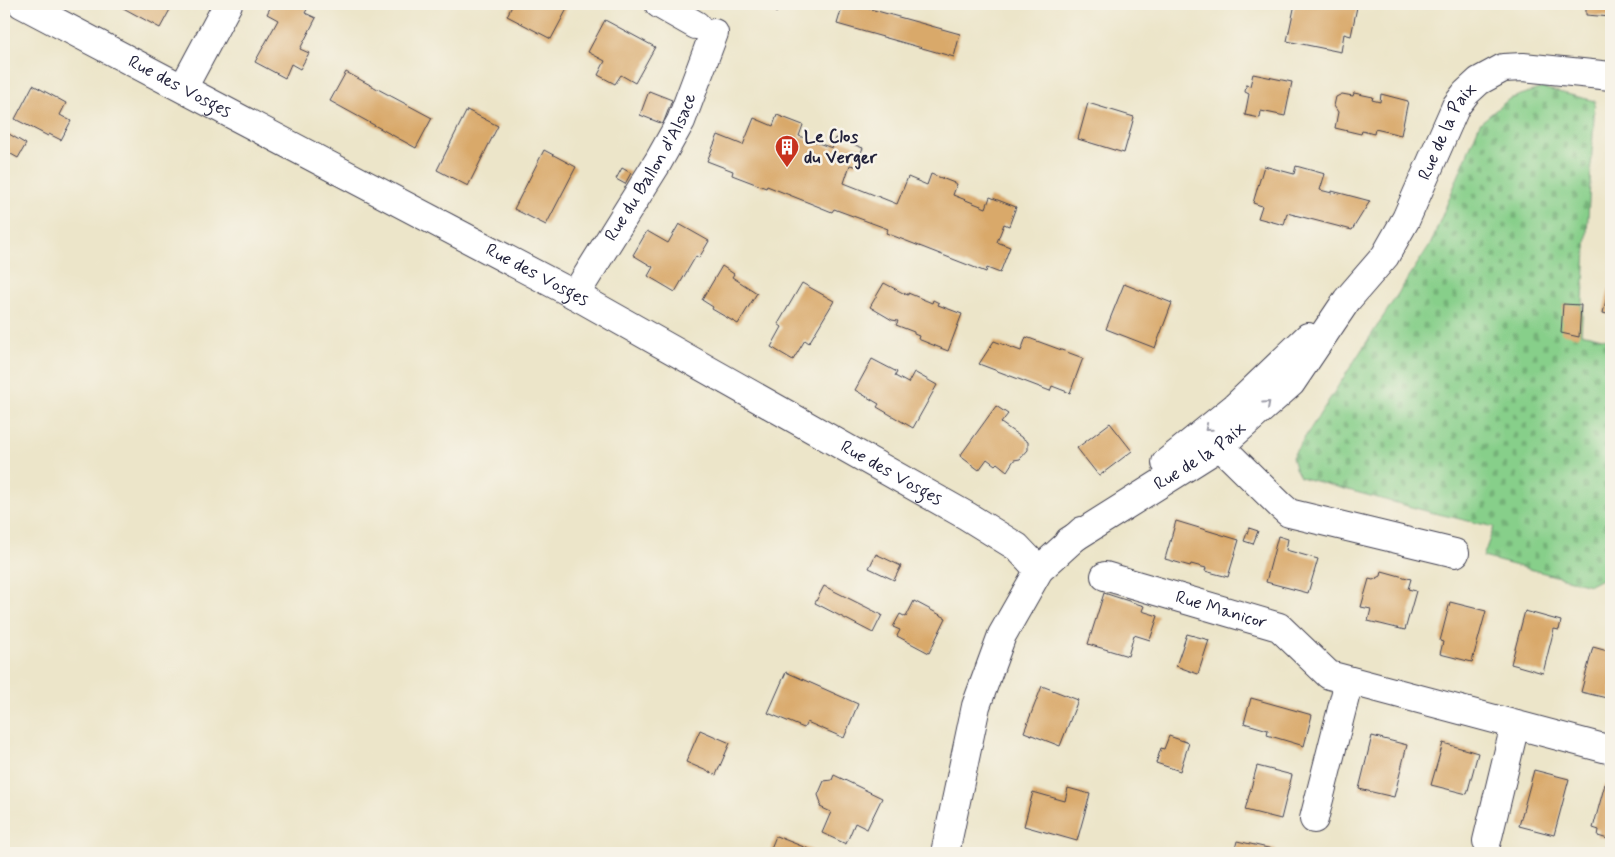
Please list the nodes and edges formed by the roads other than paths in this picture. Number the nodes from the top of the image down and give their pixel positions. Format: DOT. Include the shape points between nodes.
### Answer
graph roads {
  1 [pos="22,4"];
  2 [pos="228,4"];
  3 [pos="659,4"];
  4 [pos="1611,76"];
  5 [pos="183,88"];
  6 [pos="575,295"];
  7 [pos="1347,300"];
  8 [pos="1220,446"];
  9 [pos="1069,541"];
  10 [pos="1455,553"];
  11 [pos="1039,570"];
  12 [pos="1105,576"];
  13 [pos="1350,681"];
  14 [pos="1515,725"];
  15 [pos="1611,750"];
  16 [pos="1314,819"];
  17 [pos="1487,841"];
  18 [pos="945,853"];
  1 -- 5 [label="street, Rue des Vosges"];
  2 -- 5 [label="street"];
  3 -- 6 [label="street, Rue du Ballon d'Alsace" via="705,29 681,121"];
  4 -- 7 [label="street, Rue de la Paix" via="1523,67 1503,68 1479,81 1456,106 1406,219 1385,256"];
  5 -- 6 [label="street, Rue des Vosges"];
  6 -- 11 [label="street, Rue des Vosges" via="967,516 1017,547"];
  8 -- 7 [label="street, Rue de la Paix, one-way" via="1291,383"];
  7 -- 9 [label="street, Rue de la Paix, one-way" via="1234,408"];
  8 -- 9 [label="street, Rue de la Paix"];
  8 -- 10 [label="street" via="1289,513"];
  9 -- 11 [label="street, Rue de la Paix"];
  11 -- 18 [label="street, Rue de la Paix" via="1002,636 976,706"];
  12 -- 13 [label="street, Rue Manicor" via="1279,627 1329,675"];
  13 -- 14 [label="street, Rue Manicor"];
  13 -- 16 [label="street"];
  14 -- 15 [label="street, Rue Manicor"];
  14 -- 17 [label="street"];
}
